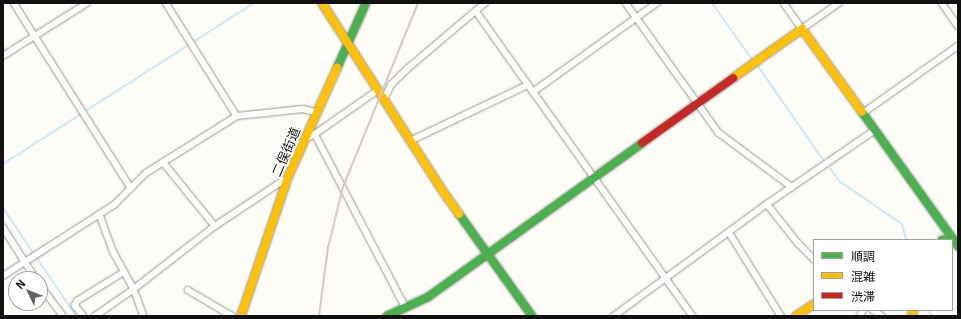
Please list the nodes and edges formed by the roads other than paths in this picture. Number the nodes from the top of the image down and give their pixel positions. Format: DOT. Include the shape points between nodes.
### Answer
graph roads {
  1 [pos="14,3"];
  2 [pos="87,3"];
  3 [pos="166,3"];
  4 [pos="322,3"];
  5 [pos="366,3"];
  6 [pos="485,3"];
  7 [pos="626,3"];
  8 [pos="657,3"];
  9 [pos="784,3"];
  10 [pos="839,3"];
  11 [pos="942,3"];
  12 [pos="476,11"];
  13 [pos="636,18"];
  14 [pos="958,26"];
  15 [pos="802,29"];
  16 [pos="35,36"];
  17 [pos="348,42"];
  18 [pos="958,46"];
  19 [pos="3,56"];
  20 [pos="528,85"];
  21 [pos="378,90"];
  22 [pos="533,92"];
  23 [pos="384,99"];
  24 [pos="698,104"];
  25 [pos="316,112"];
  26 [pos="863,113"];
  27 [pos="236,116"];
  28 [pos="875,130"];
  29 [pos="315,134"];
  30 [pos="305,139"];
  31 [pos="410,141"];
  32 [pos="163,162"];
  33 [pos="288,177"];
  34 [pos="595,178"];
  35 [pos="792,187"];
  36 [pos="131,188"];
  37 [pos="767,204"];
  38 [pos="100,215"];
  39 [pos="3,226"];
  40 [pos="216,226"];
  41 [pos="729,232"];
  42 [pos="953,239"];
  43 [pos="488,254"];
  44 [pos="813,258"];
  45 [pos="25,262"];
  46 [pos="31,271"];
  47 [pos="124,272"];
  48 [pos="3,276"];
  49 [pos="666,276"];
  50 [pos="134,289"];
  51 [pos="188,290"];
  52 [pos="48,296"];
  53 [pos="813,305"];
  54 [pos="406,308"];
  55 [pos="63,316"];
  56 [pos="83,316"];
  57 [pos="96,316"];
  58 [pos="144,316"];
  59 [pos="232,316"];
  60 [pos="241,316"];
  61 [pos="387,316"];
  62 [pos="532,316"];
  63 [pos="614,316"];
  64 [pos="693,316"];
  65 [pos="782,316"];
  66 [pos="796,316"];
  1 -- 16 [label="street"];
  2 -- 16 [label="street"];
  3 -- 27 [label="street"];
  4 -- 17 [label="street"];
  5 -- 17 [label="street, 二俣街道"];
  6 -- 12 [label="street"];
  7 -- 13 [label="street"];
  8 -- 13 [label="street"];
  9 -- 15 [label="street"];
  10 -- 15 [label="street"];
  11 -- 14 [label="street"];
  12 -- 20 [label="street"];
  12 -- 23 [label="street" via="407,69 391,85"];
  13 -- 22 [label="street"];
  13 -- 24 [label="street"];
  15 -- 24 [label="street"];
  15 -- 26 [label="street"];
  16 -- 19 [label="street"];
  16 -- 36 [label="street"];
  17 -- 21 [label="street"];
  17 -- 25 [label="street, 二俣街道"];
  18 -- 26 [label="street"];
  20 -- 22 [label="street"];
  20 -- 31 [label="street"];
  21 -- 23 [label="street"];
  21 -- 29 [label="street"];
  22 -- 34 [label="street"];
  23 -- 31 [label="street"];
  24 -- 34 [label="street"];
  24 -- 35 [label="street" via="726,139"];
  25 -- 27 [label="street" via="303,109"];
  25 -- 30 [label="street, 二俣街道"];
  26 -- 28 [label="street"];
  27 -- 32 [label="street"];
  28 -- 35 [label="street"];
  28 -- 42 [label="street"];
  29 -- 30 [label="street"];
  29 -- 54 [label="street"];
  30 -- 33 [label="street, 二俣街道"];
  31 -- 43 [label="street" via="440,188"];
  32 -- 36 [label="street" via="146,173"];
  32 -- 40 [label="street"];
  33 -- 40 [label="street"];
  33 -- 60 [label="street, 二俣街道"];
  34 -- 43 [label="street"];
  34 -- 49 [label="street"];
  35 -- 37 [label="street"];
  36 -- 38 [label="street" via="114,206"];
  37 -- 41 [label="street"];
  37 -- 44 [label="street"];
  38 -- 45 [label="street"];
  38 -- 47 [label="street"];
  39 -- 45 [label="street"];
  40 -- 50 [label="street"];
  41 -- 49 [label="street"];
  41 -- 65 [label="street"];
  43 -- 54 [label="street" via="428,297"];
  43 -- 62 [label="street"];
  45 -- 46 [label="street"];
  45 -- 48 [label="street"];
  47 -- 50 [label="street"];
  47 -- 56 [label="street" via="77,302 75,306"];
  49 -- 63 [label="street"];
  49 -- 64 [label="street"];
  50 -- 57 [label="street"];
  50 -- 58 [label="street"];
  51 -- 59 [label="street"];
  52 -- 55 [label="street"];
  53 -- 66 [label="street"];
  54 -- 61 [label="street"];
}
